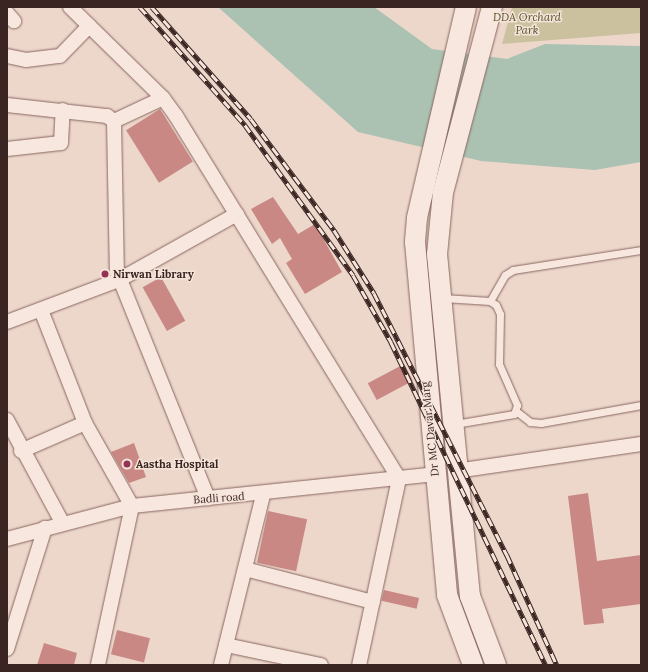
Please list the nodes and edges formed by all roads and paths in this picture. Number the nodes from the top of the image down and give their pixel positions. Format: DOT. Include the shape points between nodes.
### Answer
graph roads {
  1 [pos="70,7"];
  2 [pos="466,7"];
  3 [pos="492,7"];
  4 [pos="89,26"];
  5 [pos="7,56"];
  6 [pos="163,98"];
  7 [pos="7,105"];
  8 [pos="63,110"];
  9 [pos="114,121"];
  10 [pos="7,149"];
  11 [pos="433,191"];
  12 [pos="237,214"];
  13 [pos="641,250"];
  14 [pos="119,280"];
  15 [pos="417,285"];
  16 [pos="442,292"];
  17 [pos="490,301"];
  18 [pos="41,310"];
  19 [pos="7,322"];
  20 [pos="641,406"];
  21 [pos="516,411"];
  22 [pos="7,420"];
  23 [pos="85,423"];
  24 [pos="451,424"];
  25 [pos="641,444"];
  26 [pos="21,451"];
  27 [pos="456,471"];
  28 [pos="435,474"];
  29 [pos="399,479"];
  30 [pos="262,495"];
  31 [pos="208,498"];
  32 [pos="132,506"];
  33 [pos="62,522"];
  34 [pos="45,528"];
  35 [pos="7,539"];
  36 [pos="245,570"];
  37 [pos="373,602"];
  38 [pos="226,645"];
  39 [pos="7,649"];
  40 [pos="98,665"];
  41 [pos="221,665"];
  42 [pos="321,665"];
  43 [pos="359,665"];
  44 [pos="474,665"];
  45 [pos="496,665"];
  1 -- 4 [label="street"];
  2 -- 11 [label="street" via="458,37"];
  3 -- 11 [label="street"];
  4 -- 5 [label="street" via="60,56 26,60"];
  4 -- 6 [label="street"];
  6 -- 9 [label="street"];
  6 -- 12 [label="street"];
  7 -- 8 [label="street"];
  8 -- 9 [label="street" via="107,116"];
  8 -- 10 [label="street" via="61,143"];
  9 -- 14 [label="street"];
  11 -- 15 [label="street, Dr MC Davar Marg" via="415,242"];
  11 -- 16 [label="street" via="436,254"];
  12 -- 14 [label="street"];
  12 -- 29 [label="street"];
  13 -- 17 [label="lane" via="513,270 505,275"];
  14 -- 18 [label="street"];
  14 -- 31 [label="street"];
  15 -- 16 [label="street"];
  15 -- 28 [label="street, Dr MC Davar Marg"];
  16 -- 17 [label="lane"];
  16 -- 24 [label="street"];
  17 -- 21 [label="lane" via="499,310 499,364 516,401"];
  18 -- 19 [label="street"];
  18 -- 23 [label="street"];
  20 -- 21 [label="lane" via="541,423 530,422"];
  21 -- 24 [label="lane"];
  22 -- 26 [label="street"];
  23 -- 26 [label="street"];
  23 -- 32 [label="street"];
  24 -- 27 [label="street"];
  25 -- 27 [label="street"];
  26 -- 33 [label="street"];
  27 -- 45 [label="street" via="470,596"];
  28 -- 29 [label="street, Badli road"];
  28 -- 44 [label="street, Dr MC Davar Marg" via="447,595"];
  29 -- 30 [label="street, Badli road"];
  29 -- 37 [label="street"];
  30 -- 31 [label="street, Badli road"];
  30 -- 36 [label="street"];
  31 -- 32 [label="street, Badli road"];
  32 -- 33 [label="street, Badli road"];
  32 -- 40 [label="street"];
  33 -- 34 [label="street, Badli road"];
  34 -- 35 [label="street, Badli road"];
  34 -- 39 [label="street"];
  36 -- 37 [label="street"];
  36 -- 38 [label="street"];
  37 -- 43 [label="street"];
  38 -- 41 [label="street"];
  38 -- 42 [label="street"];
}
